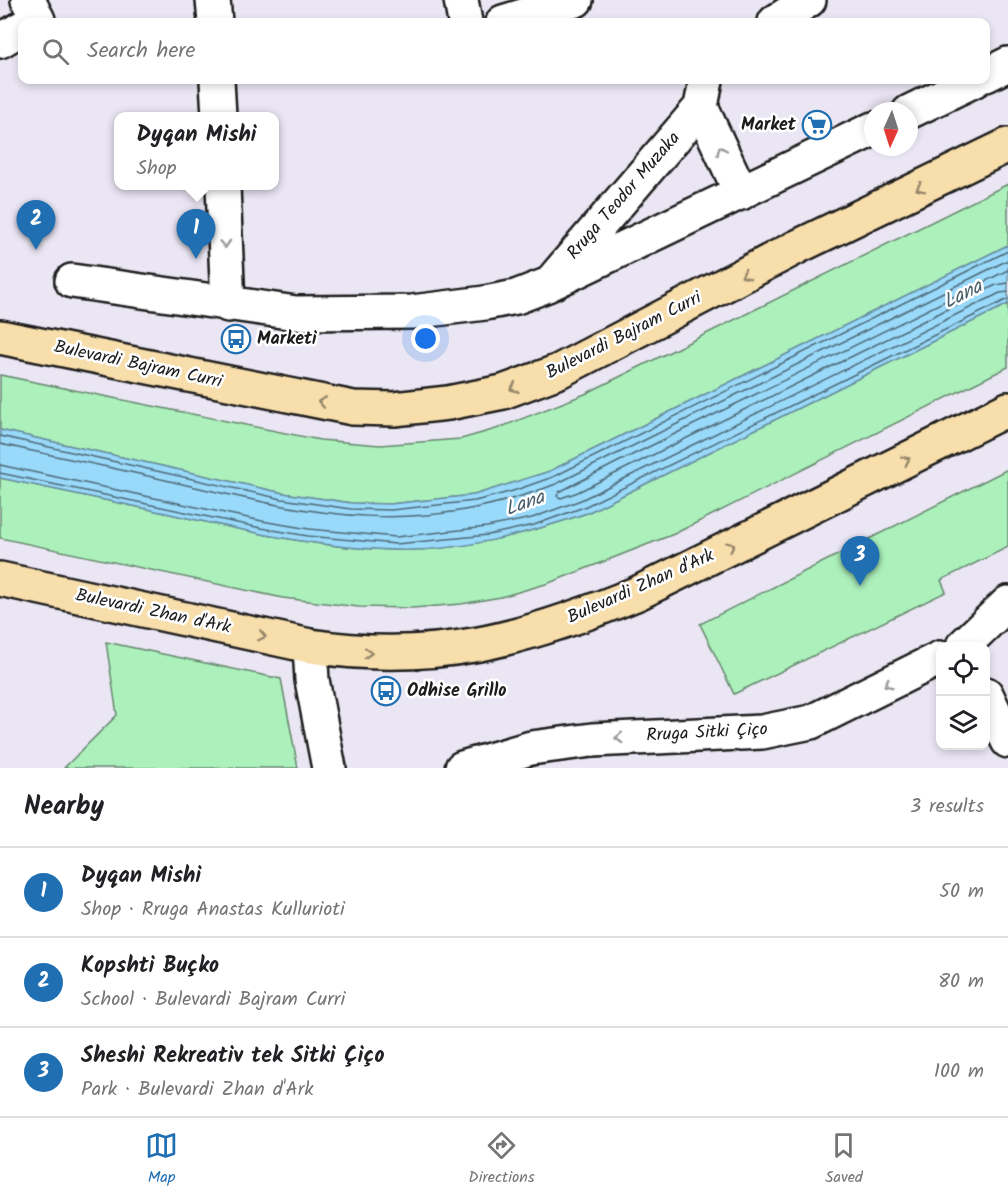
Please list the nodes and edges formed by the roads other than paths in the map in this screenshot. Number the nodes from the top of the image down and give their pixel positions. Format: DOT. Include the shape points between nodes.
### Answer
graph roads {
  1 [pos="27,0"];
  2 [pos="213,0"];
  3 [pos="462,0"];
  4 [pos="576,0"];
  5 [pos="809,0"];
  6 [pos="771,15"];
  7 [pos="37,18"];
  8 [pos="214,18"];
  9 [pos="464,18"];
  10 [pos="516,18"];
  11 [pos="18,30"];
  12 [pos="0,41"];
  13 [pos="1008,64"];
  14 [pos="990,73"];
  15 [pos="217,84"];
  16 [pos="967,84"];
  17 [pos="704,93"];
  18 [pos="918,108"];
  19 [pos="219,112"];
  20 [pos="864,133"];
  21 [pos="1008,145"];
  22 [pos="223,190"];
  23 [pos="741,194"];
  24 [pos="72,281"];
  25 [pos="548,285"];
  26 [pos="228,305"];
  27 [pos="0,337"];
  28 [pos="1008,409"];
  29 [pos="0,579"];
  30 [pos="1008,603"];
  31 [pos="967,642"];
  32 [pos="310,646"];
  33 [pos="936,660"];
  34 [pos="987,696"];
  35 [pos="1008,741"];
  36 [pos="329,768"];
  37 [pos="462,768"];
  1 -- 7 [label="street"];
  2 -- 8 [label="street"];
  3 -- 9 [label="street"];
  4 -- 10 [label="street"];
  5 -- 6 [label="street"];
  11 -- 12 [label="street"];
  13 -- 14 [label="street"];
  15 -- 19 [label="street"];
  16 -- 18 [label="street"];
  23 -- 17 [label="street, Rruga Teodor Muzaka, one-way"];
  17 -- 25 [label="street, Rruga Teodor Muzaka"];
  20 -- 23 [label="street"];
  21 -- 27 [label="main road, Bulevardi Bajram Curri, one-way" via="797,247 559,371 503,392 448,403 394,409 353,408"];
  22 -- 26 [label="street, one-way"];
  23 -- 25 [label="street"];
  24 -- 26 [label="street"];
  25 -- 26 [label="street" via="516,297 412,312 296,313"];
  32 -- 28 [label="main road, Bulevardi Zhan d'Ark, one-way" via="379,654 431,652 498,641 581,617 638,593"];
  29 -- 32 [label="main road, Bulevardi Zhan d'Ark, one-way"];
  30 -- 31 [label="street"];
  32 -- 36 [label="street" via="312,680"];
  33 -- 37 [label="street, Rruga Sitki Çiço, one-way" via="811,722 762,732 592,740 531,748"];
  34 -- 35 [label="street"];
}
